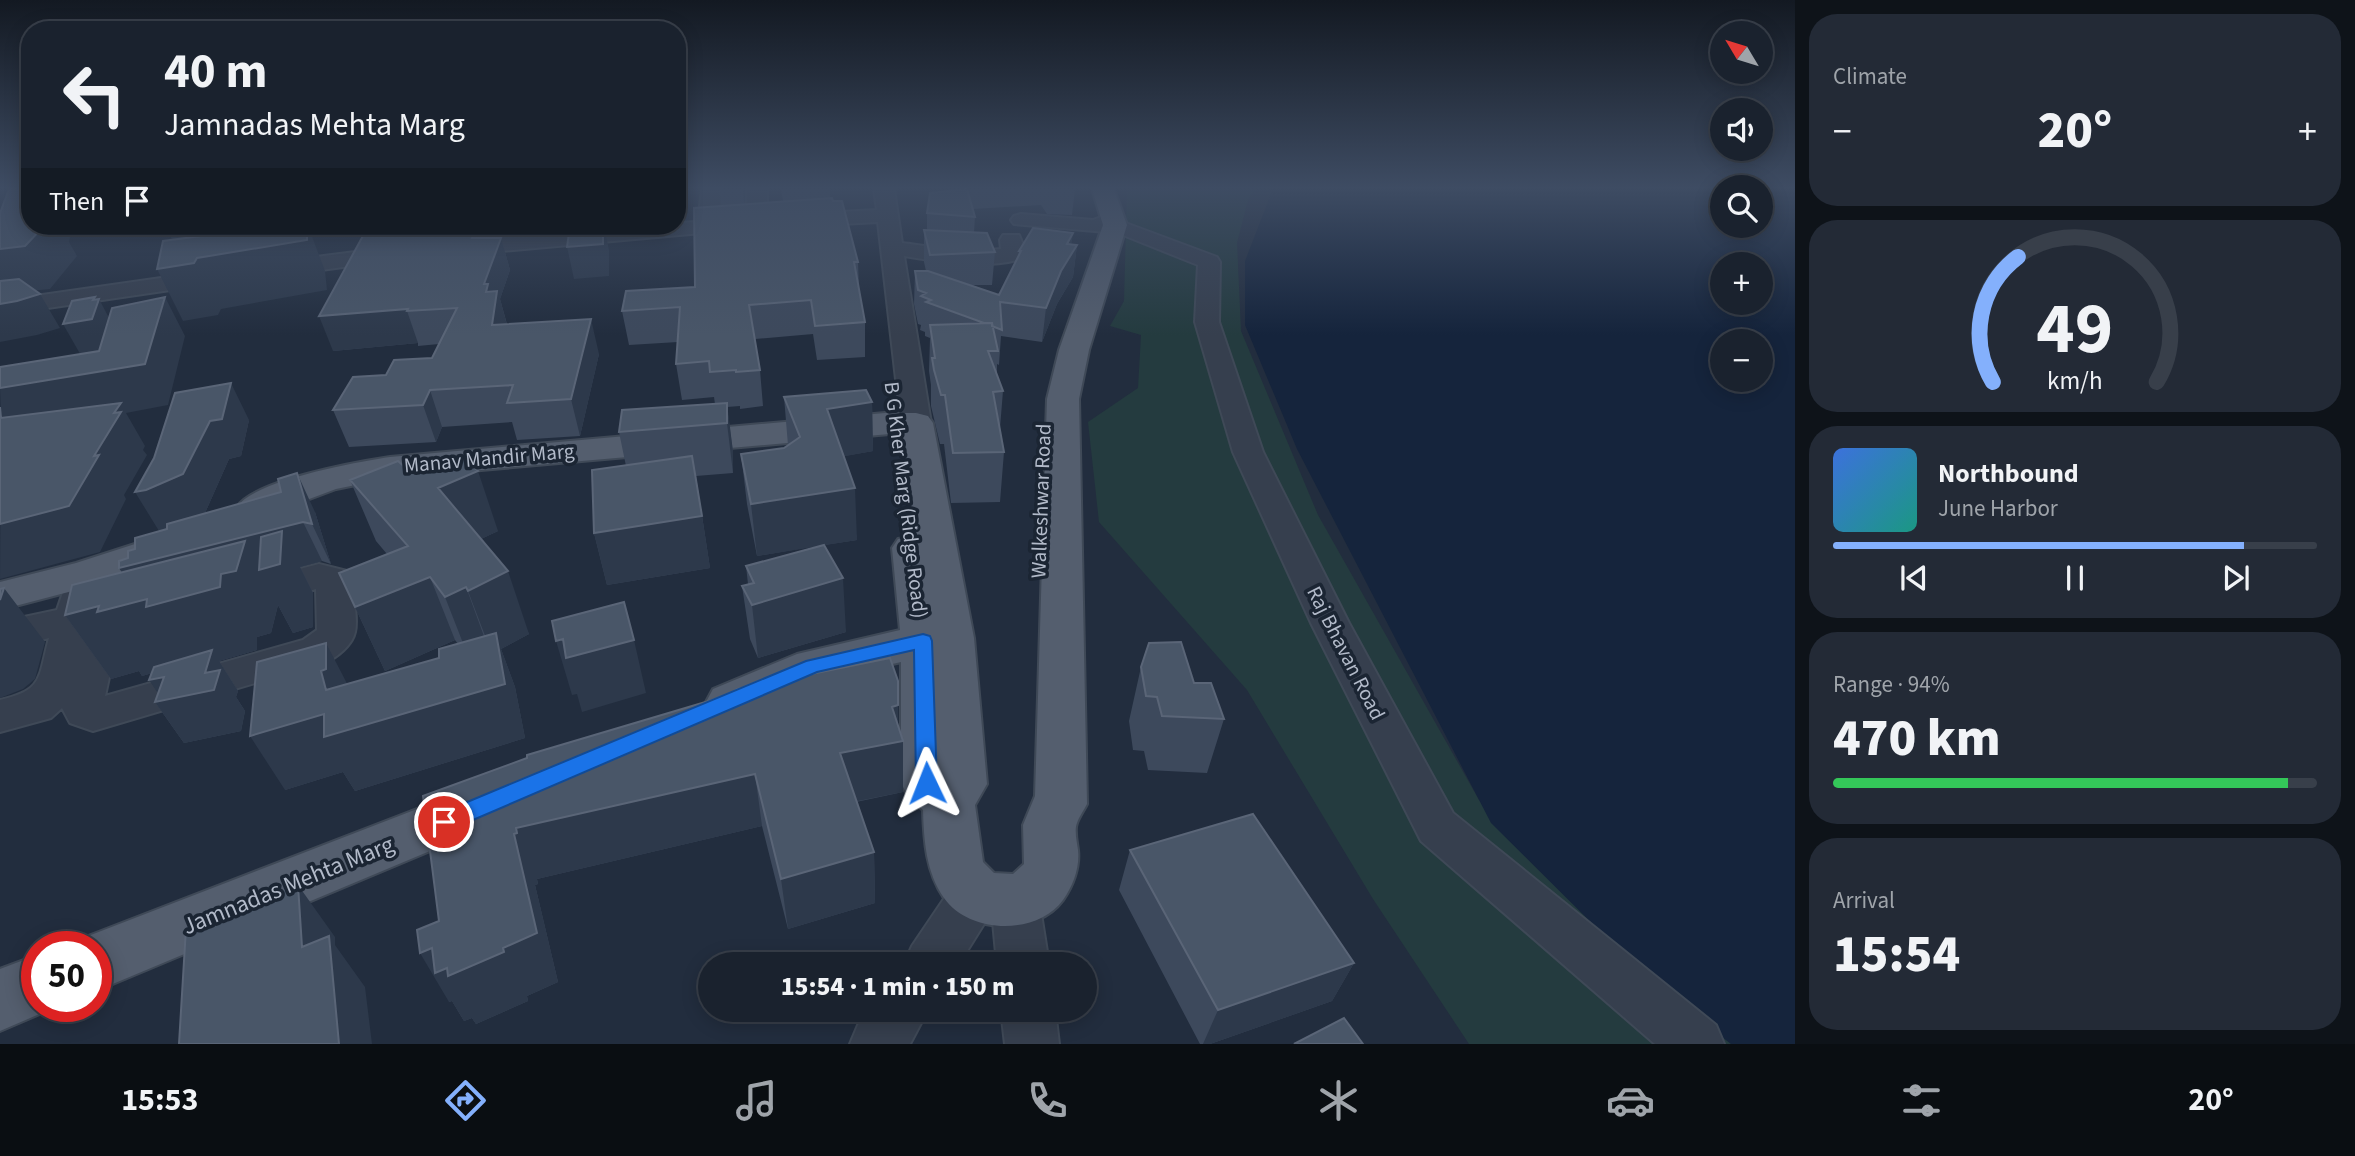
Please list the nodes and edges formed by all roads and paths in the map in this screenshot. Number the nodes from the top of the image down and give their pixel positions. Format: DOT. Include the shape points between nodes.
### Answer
graph roads {
  1 [pos="554,238"];
  2 [pos="883,238"];
  3 [pos="888,238"];
  4 [pos="1095,238"];
  5 [pos="1144,238"];
  6 [pos="1011,240"];
  7 [pos="892,248"];
  8 [pos="440,250"];
  9 [pos="413,253"];
  10 [pos="255,272"];
  11 [pos="230,276"];
  12 [pos="0,308"];
  13 [pos="906,423"];
  14 [pos="230,519"];
  15 [pos="194,536"];
  16 [pos="99,570"];
  17 [pos="0,596"];
  18 [pos="226,601"];
  19 [pos="137,627"];
  20 [pos="85,629"];
  21 [pos="0,636"];
  22 [pos="938,639"];
  23 [pos="0,716"];
  24 [pos="686,720"];
  25 [pos="520,790"];
  26 [pos="995,898"];
  27 [pos="942,952"];
  28 [pos="1018,952"];
  29 [pos="112,956"];
  30 [pos="21,991"];
  31 [pos="0,1000"];
  32 [pos="893,1022"];
  33 [pos="1029,1022"];
  34 [pos="877,1044"];
  35 [pos="1032,1044"];
  36 [pos="1698,1044"];
  1 -- 8 [label="street"];
  2 -- 13 [label="street, B G Kher Marg (Ridge Road)"];
  3 -- 7 [label="street, B G Kher Marg (Ridge Road)"];
  4 -- 26 [label="main road, Walkeshwar Road" via="1044,400 1036,804 1051,816 1052,866 1033,894"];
  5 -- 36 [label="street, Raj Bhavan Road" via="1209,262 1207,322 1248,452 1329,623 1437,827"];
  6 -- 7 [label="street" via="1009,255 990,257"];
  7 -- 13 [label="street, B G Kher Marg (Ridge Road)"];
  9 -- 10 [label="street"];
  11 -- 12 [label="street"];
  13 -- 14 [label="main road, Manav Mandir Marg" via="444,460 345,473 290,490"];
  13 -- 22 [label="main road, B G Kher Marg (Ridge Road)"];
  15 -- 16 [label="main road"];
  16 -- 17 [label="main road"];
  16 -- 20 [label="street"];
  18 -- 20 [label="street" via="316,576 330,577 334,580 336,633 315,651 93,715 82,707"];
  19 -- 20 [label="street"];
  20 -- 21 [label="street"];
  20 -- 23 [label="street" via="50,699"];
  22 -- 24 [label="main road" via="813,666"];
  22 -- 26 [label="main road, B G Kher Marg (Ridge Road)" via="927,783 949,801 954,860 960,876"];
  25 -- 29 [label="main road, Jamnadas Mehta Marg"];
  26 -- 27 [label="street"];
  26 -- 28 [label="street"];
  30 -- 31 [label="main road"];
  32 -- 34 [label="street"];
  33 -- 35 [label="street"];
}
